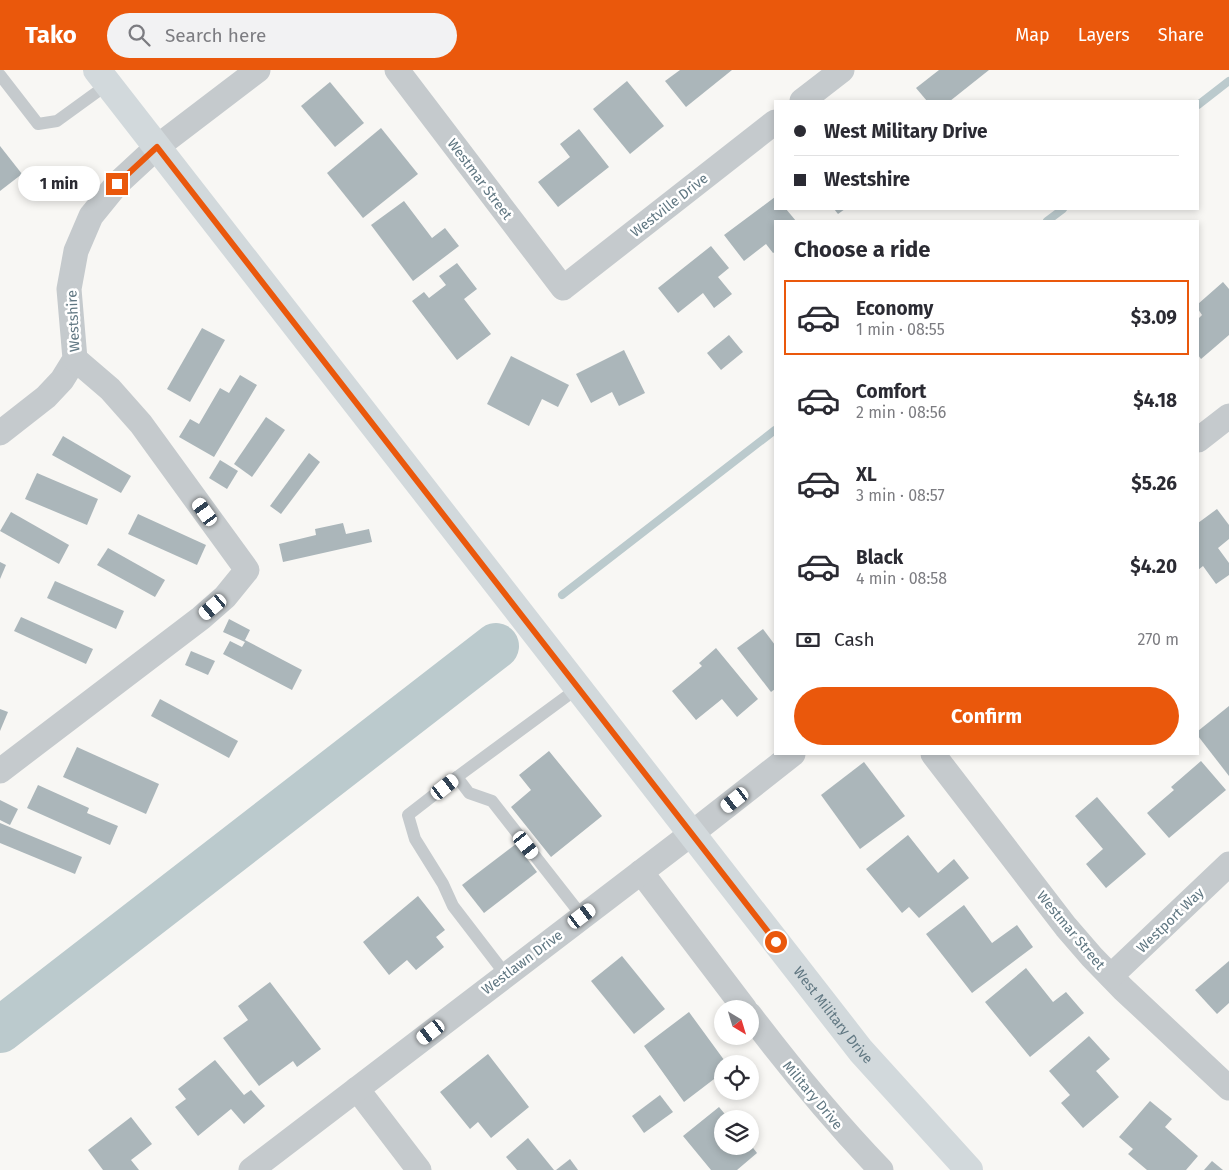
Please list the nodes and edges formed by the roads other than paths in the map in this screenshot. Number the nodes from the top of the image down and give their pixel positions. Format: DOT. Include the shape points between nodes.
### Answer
graph roads {
  1 [pos="258,70"];
  2 [pos="396,70"];
  3 [pos="842,70"];
  4 [pos="0,74"];
  5 [pos="102,77"];
  6 [pos="803,100"];
  7 [pos="774,123"];
  8 [pos="157,147"];
  9 [pos="563,288"];
  10 [pos="75,359"];
  11 [pos="1229,416"];
  12 [pos="0,433"];
  13 [pos="1199,439"];
  14 [pos="578,688"];
  15 [pos="792,755"];
  16 [pos="934,755"];
  17 [pos="0,771"];
  18 [pos="457,777"];
  19 [pos="691,834"];
  20 [pos="1229,864"];
  21 [pos="641,872"];
  22 [pos="582,916"];
  23 [pos="506,975"];
  24 [pos="1111,976"];
  25 [pos="738,1000"];
  26 [pos="759,1027"];
  27 [pos="1229,1088"];
  28 [pos="356,1089"];
  29 [pos="252,1170"];
  30 [pos="420,1170"];
  31 [pos="881,1170"];
  32 [pos="969,1170"];
  1 -- 8 [label="street, Westshire"];
  2 -- 9 [label="street, Westmar Street"];
  3 -- 6 [label="street"];
  4 -- 5 [label="lane" via="38,124 58,121"];
  5 -- 8 [label="main road, West Military Drive"];
  7 -- 9 [label="street, Westville Drive"];
  8 -- 10 [label="street, Westshire" via="117,184 91,216 76,251 69,290"];
  8 -- 14 [label="main road, West Military Drive"];
  10 -- 12 [label="street, Westshire" via="46,397"];
  10 -- 17 [label="street" via="110,389 141,424 248,570 201,618"];
  11 -- 13 [label="street"];
  14 -- 18 [label="lane"];
  14 -- 19 [label="main road, West Military Drive"];
  15 -- 19 [label="street, Westlawn Drive"];
  16 -- 24 [label="street, Westmar Street" via="1066,927"];
  18 -- 22 [label="lane" via="469,793 492,802"];
  18 -- 23 [label="lane" via="408,815 415,839 453,906"];
  19 -- 21 [label="street, Westlawn Drive"];
  19 -- 32 [label="main road, West Military Drive" via="861,1051"];
  20 -- 24 [label="street, Westport Way"];
  21 -- 22 [label="street, Westlawn Drive"];
  21 -- 25 [label="street"];
  22 -- 23 [label="street, Westlawn Drive"];
  23 -- 28 [label="street, Westlawn Drive"];
  24 -- 27 [label="street, Westmar Street"];
  26 -- 31 [label="street, Military Drive" via="842,1130"];
  28 -- 29 [label="street, Westlawn Drive"];
  28 -- 30 [label="street"];
}
